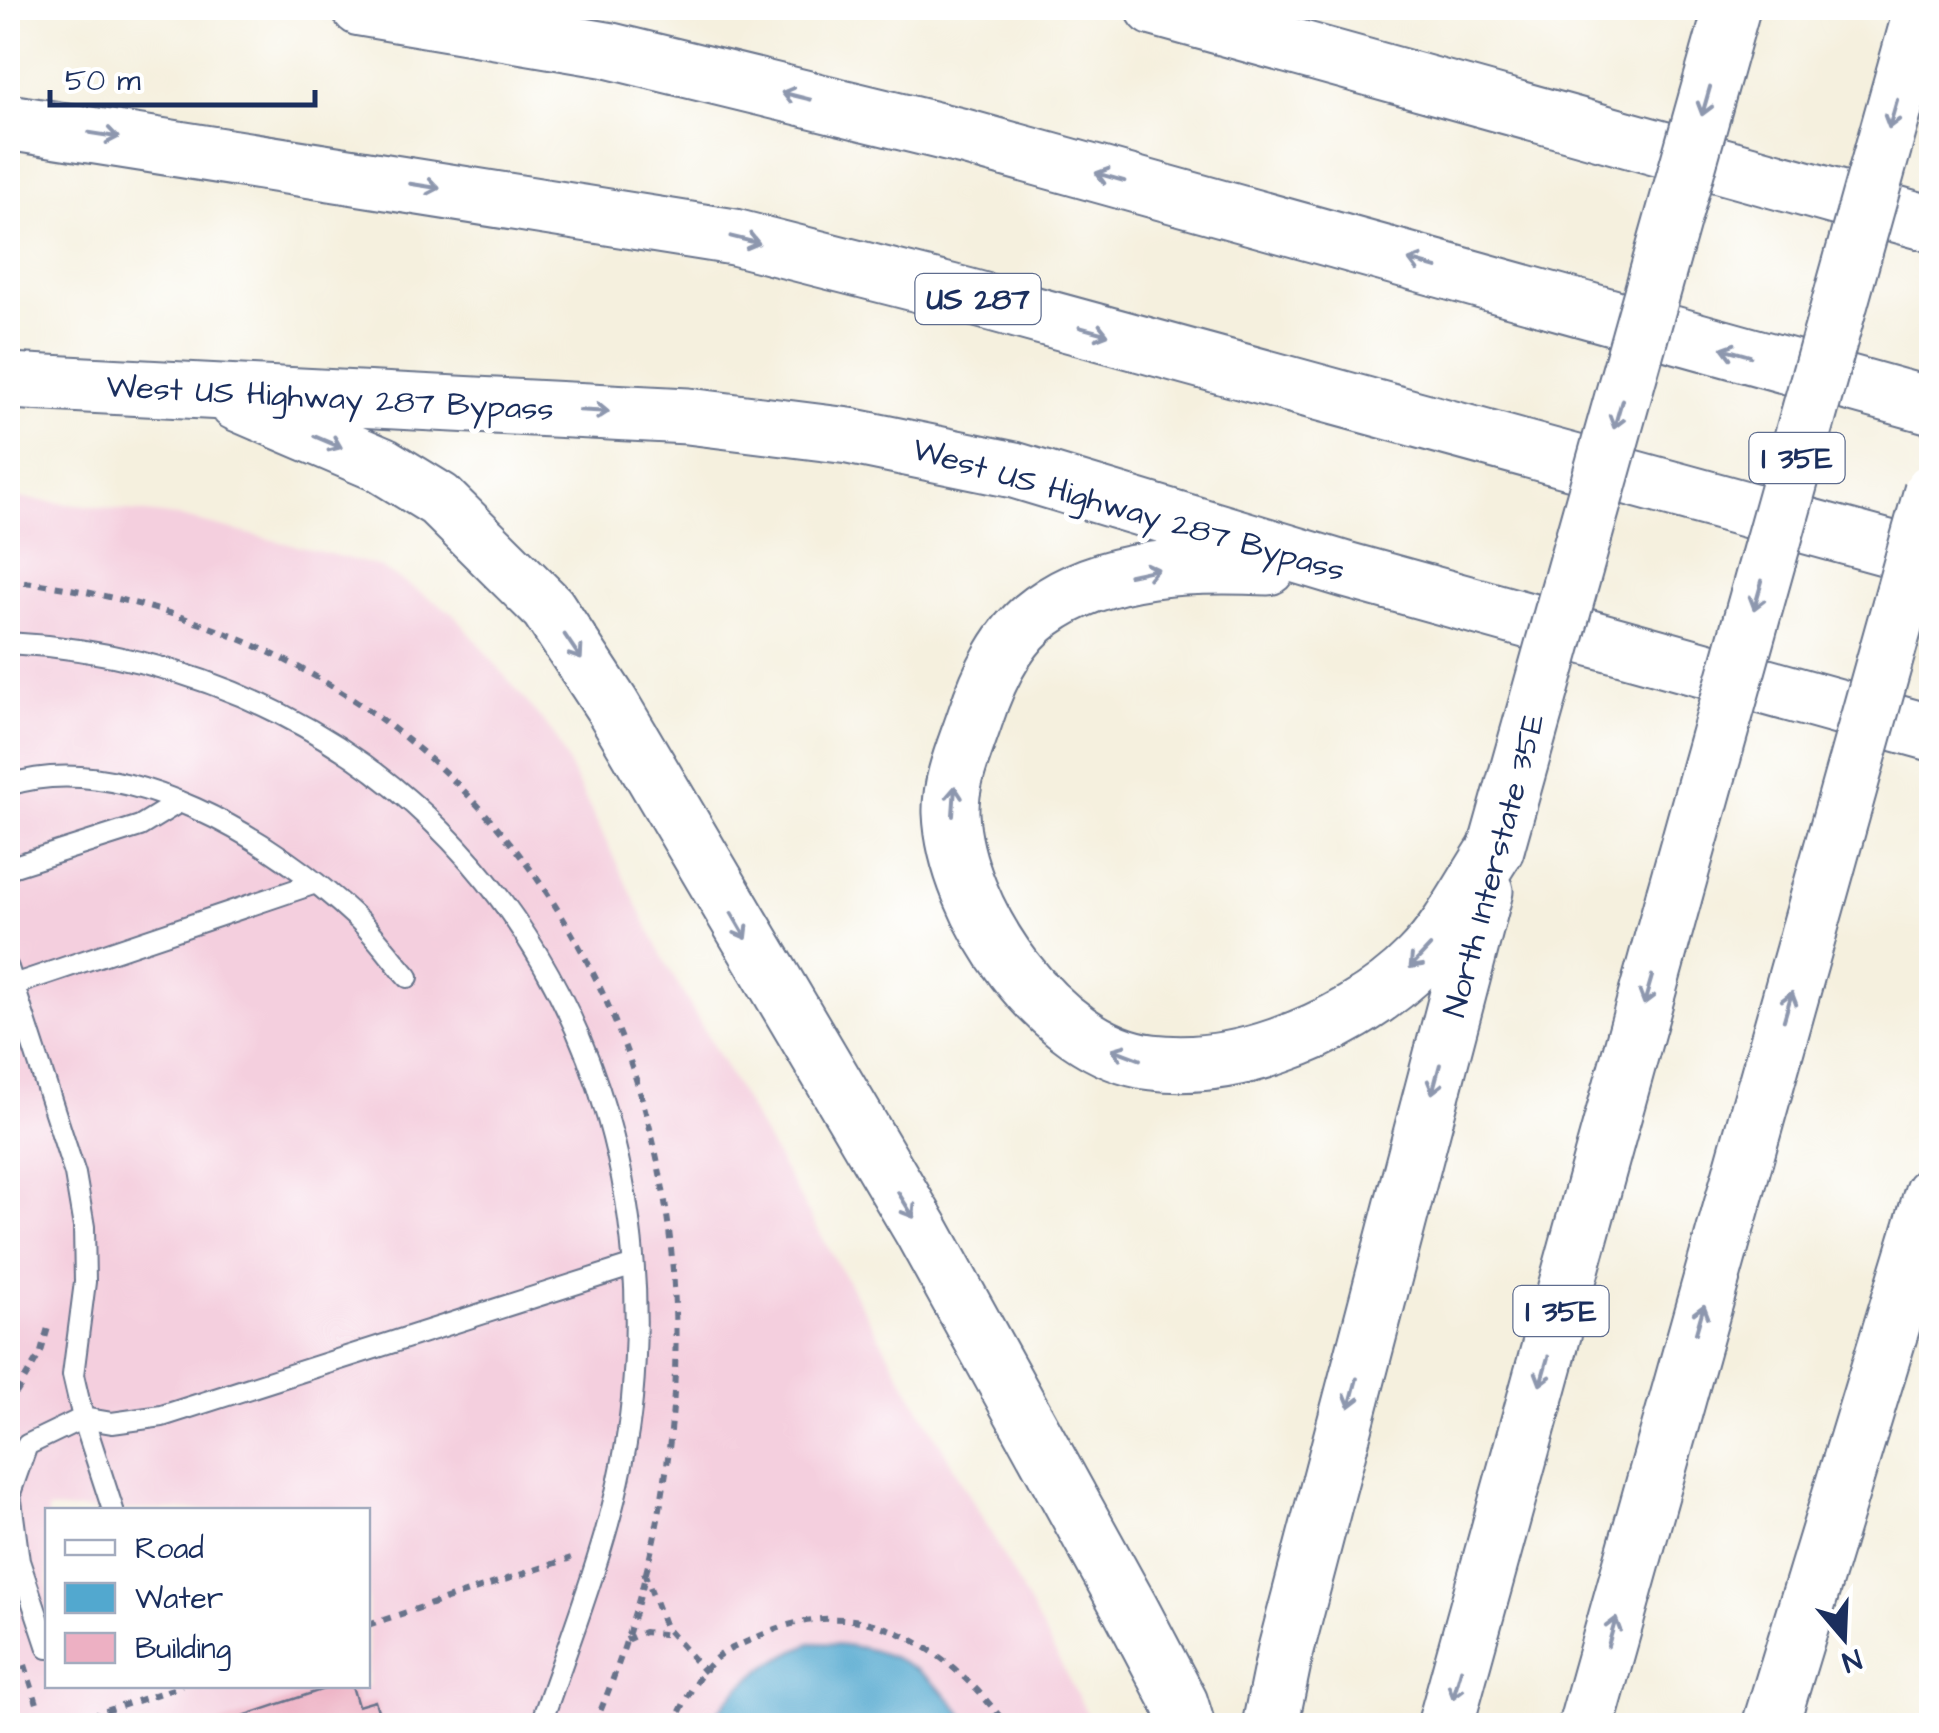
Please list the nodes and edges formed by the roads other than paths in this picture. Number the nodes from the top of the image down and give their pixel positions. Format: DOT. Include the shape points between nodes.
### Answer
graph roads {
  1 [pos="360,8"];
  2 [pos="1154,8"];
  3 [pos="1304,8"];
  4 [pos="1732,8"];
  5 [pos="1921,14"];
  6 [pos="1344,58"];
  7 [pos="8,122"];
  8 [pos="1932,224"];
  9 [pos="8,381"];
  10 [pos="207,390"];
  11 [pos="1932,406"];
  12 [pos="1932,491"];
  13 [pos="1932,560"];
  14 [pos="1346,570"];
  15 [pos="8,643"];
  16 [pos="1932,733"];
  17 [pos="8,785"];
  18 [pos="176,804"];
  19 [pos="1496,849"];
  20 [pos="8,868"];
  21 [pos="316,883"];
  22 [pos="10,976"];
  23 [pos="408,978"];
  24 [pos="1932,1194"];
  25 [pos="632,1266"];
  26 [pos="83,1418"];
  27 [pos="112,1508"];
  28 [pos="45,1639"];
  29 [pos="540,1726"];
  30 [pos="1187,1726"];
  31 [pos="1270,1726"];
  32 [pos="1445,1726"];
  33 [pos="1586,1726"];
  34 [pos="1770,1726"];
  11 -- 1 [label="main road, one-way" via="964,136 607,50"];
  2 -- 6 [label="main road"];
  3 -- 6 [label="main road"];
  4 -- 19 [label="main road, North Interstate 35E, one-way, bridge"];
  5 -- 32 [label="main road, I 35E, one-way, bridge"];
  6 -- 8 [label="main road"];
  7 -- 13 [label="main road, US 287, one-way" via="734,237"];
  9 -- 10 [label="main road, West US Highway 287 Bypass"];
  10 -- 14 [label="main road, West US Highway 287 Bypass, one-way" via="688,416 849,436 1014,470"];
  10 -- 30 [label="main road, one-way" via="382,465 440,500 548,608 921,1229 1131,1610"];
  33 -- 12 [label="main road, one-way, bridge"];
  14 -- 16 [label="main road, West US Highway 287 Bypass"];
  19 -- 14 [label="main road, one-way" via="1419,961 1310,1035 1244,1058 1150,1062 1126,1055 1087,1036 1036,996 1001,954 964,865 951,812 983,692 1025,625 1065,598 1144,571 1193,564"];
  15 -- 25 [label="lane" via="149,662 243,696 334,742 406,796 474,863 536,947 578,1028 606,1111 627,1205"];
  17 -- 18 [label="lane" via="40,774 88,774"];
  18 -- 20 [label="lane" via="140,826"];
  18 -- 21 [label="lane" via="230,826"];
  19 -- 31 [label="main road, North Interstate 35E, one-way"];
  21 -- 22 [label="lane"];
  21 -- 23 [label="lane" via="361,921"];
  22 -- 26 [label="lane" via="75,1174 84,1226 85,1282 72,1375"];
  24 -- 34 [label="main road"];
  25 -- 26 [label="lane" via="162,1416 112,1423"];
  25 -- 29 [label="lane" via="632,1399 611,1524"];
  26 -- 27 [label="lane"];
  26 -- 28 [label="lane" via="28,1445 10,1493 19,1560"];
}
